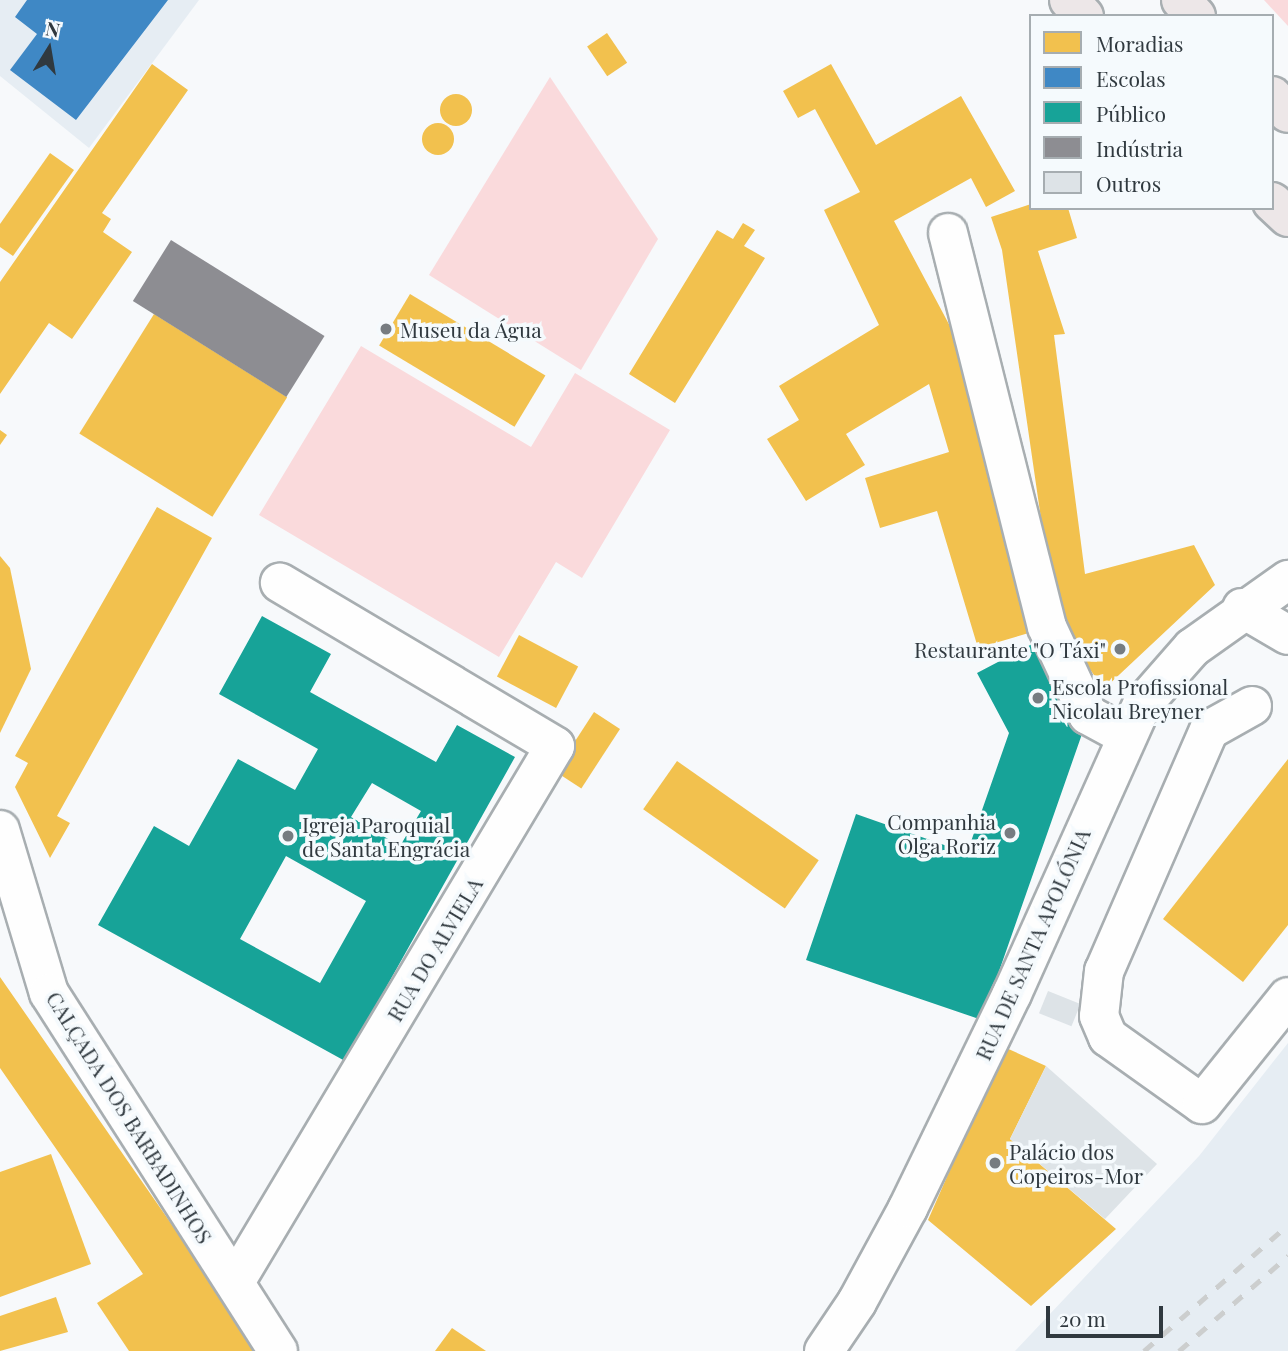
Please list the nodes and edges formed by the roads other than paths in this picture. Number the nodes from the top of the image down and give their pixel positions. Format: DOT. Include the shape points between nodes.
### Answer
graph roads {
  1 [pos="1069,0"];
  2 [pos="1181,0"];
  3 [pos="1082,14"];
  4 [pos="1194,14"];
  5 [pos="1274,98"];
  6 [pos="1288,113"];
  7 [pos="1274,204"];
  8 [pos="1288,217"];
  9 [pos="948,233"];
  10 [pos="1288,580"];
  11 [pos="280,583"];
  12 [pos="1242,608"];
  13 [pos="1288,635"];
  14 [pos="1252,706"];
  15 [pos="1125,735"];
  16 [pos="0,830"];
  17 [pos="1288,997"];
  18 [pos="235,1282"];
  19 [pos="278,1351"];
  20 [pos="824,1351"];
  1 -- 3 [label="main road"];
  2 -- 4 [label="main road"];
  5 -- 6 [label="main road"];
  7 -- 8 [label="main road"];
  9 -- 15 [label="street" via="1047,627 1088,715"];
  10 -- 12 [label="street, RUA DE SANTA APOLÓNIA"];
  11 -- 18 [label="street, RUA DO ALVIELA" via="555,746"];
  12 -- 13 [label="street"];
  12 -- 15 [label="street, RUA DE SANTA APOLÓNIA" via="1165,674"];
  14 -- 17 [label="street" via="1209,730 1104,971 1099,1016 1108,1037 1202,1104"];
  15 -- 20 [label="street, RUA DE SANTA APOLÓNIA" via="1012,994 908,1208 857,1303"];
  16 -- 18 [label="street, CALÇADA DOS BARBADINHOS" via="49,993"];
  18 -- 19 [label="street, CALÇADA DOS BARBADINHOS"];
}
